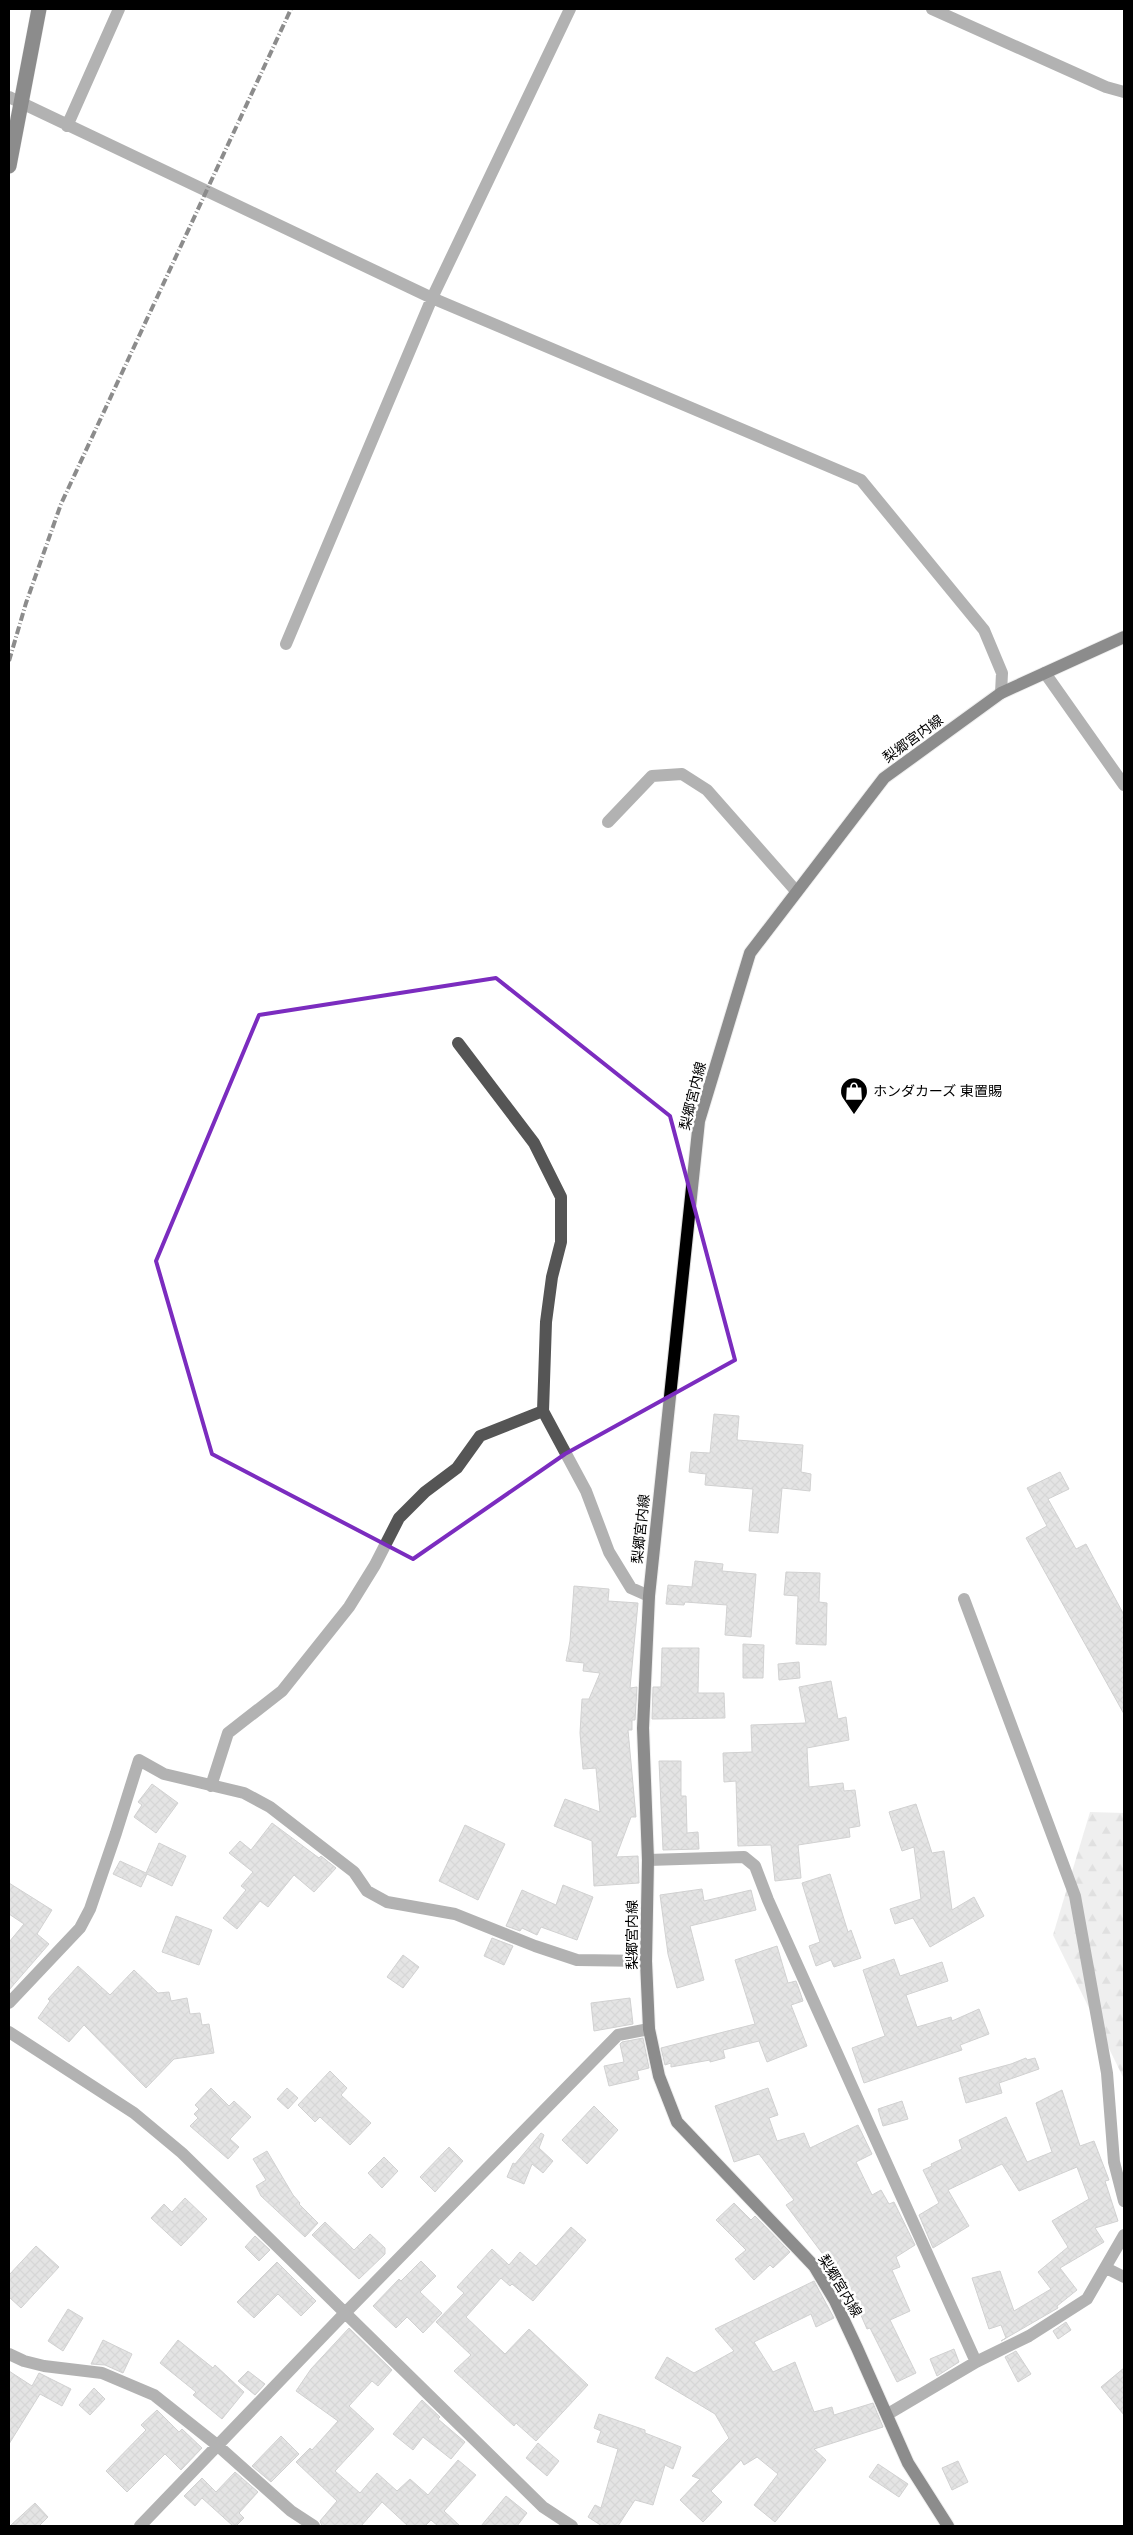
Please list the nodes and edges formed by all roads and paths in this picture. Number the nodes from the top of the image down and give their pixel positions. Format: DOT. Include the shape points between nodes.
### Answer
graph roads {
  1 [pos="39,9"];
  2 [pos="119,9"];
  3 [pos="570,9"];
  4 [pos="932,9"];
  5 [pos="1124,92"];
  6 [pos="15,100"];
  7 [pos="67,126"];
  8 [pos="9,166"];
  9 [pos="432,298"];
  10 [pos="1124,638"];
  11 [pos="286,644"];
  12 [pos="1044,673"];
  13 [pos="1001,693"];
  14 [pos="1124,786"];
  15 [pos="608,822"];
  16 [pos="796,891"];
  17 [pos="458,1042"];
  18 [pos="543,1411"];
  19 [pos="649,1596"];
  20 [pos="964,1599"];
  21 [pos="211,1786"];
  22 [pos="648,1860"];
  23 [pos="646,1962"];
  24 [pos="9,2003"];
  25 [pos="649,2029"];
  26 [pos="9,2032"];
  27 [pos="1124,2201"];
  28 [pos="1124,2235"];
  29 [pos="1106,2268"];
  30 [pos="1124,2277"];
  31 [pos="345,2312"];
  32 [pos="9,2354"];
  33 [pos="976,2362"];
  34 [pos="888,2414"];
  35 [pos="217,2445"];
  36 [pos="140,2526"];
  37 [pos="314,2526"];
  38 [pos="572,2526"];
  39 [pos="948,2526"];
  1 -- 6 [label="highway"];
  2 -- 7 [label="street"];
  3 -- 9 [label="street"];
  4 -- 5 [label="street" via="1106,87"];
  6 -- 7 [label="street"];
  6 -- 8 [label="highway"];
  7 -- 9 [label="street"];
  9 -- 11 [label="street"];
  9 -- 13 [label="street" via="861,480 984,630 1002,673"];
  10 -- 12 [label="main road, 梨郷宮内線"];
  12 -- 13 [label="main road, 梨郷宮内線"];
  12 -- 14 [label="street"];
  13 -- 16 [label="main road, 梨郷宮内線" via="884,778"];
  15 -- 16 [label="street" via="652,776 682,774 707,790"];
  16 -- 19 [label="main road, 梨郷宮内線" via="750,953 699,1121"];
  17 -- 18 [label="street" via="534,1143 561,1197 562,1242 552,1277 546,1322"];
  18 -- 19 [label="street" via="586,1492 609,1552 631,1588"];
  18 -- 21 [label="street" via="480,1436 457,1468 425,1492 399,1518 349,1607 282,1691 228,1733"];
  19 -- 22 [label="main road, 梨郷宮内線" via="644,1728"];
  20 -- 27 [label="street" via="1075,1896 1107,2072 1114,2162"];
  21 -- 23 [label="street" via="244,1793 270,1807 354,1872 367,1891 387,1902 455,1914 577,1960"];
  21 -- 24 [label="street" via="164,1774 139,1760 90,1909 80,1928"];
  22 -- 23 [label="main road, 梨郷宮内線"];
  22 -- 33 [label="street" via="744,1857 755,1866"];
  23 -- 25 [label="main road, 梨郷宮内線"];
  25 -- 31 [label="street" via="618,2035"];
  25 -- 34 [label="main road, 梨郷宮内線" via="659,2076 677,2122 814,2266 835,2301"];
  26 -- 31 [label="street" via="134,2112"];
  28 -- 29 [label="street"];
  29 -- 30 [label="street"];
  29 -- 33 [label="street" via="1087,2299 1029,2336"];
  31 -- 35 [label="street"];
  31 -- 38 [label="street" via="543,2507"];
  32 -- 35 [label="street" via="44,2366 102,2373 154,2396"];
  33 -- 34 [label="street"];
  34 -- 39 [label="main road, 梨郷宮内線" via="908,2463"];
  35 -- 36 [label="street"];
  35 -- 37 [label="street" via="291,2511"];
}
